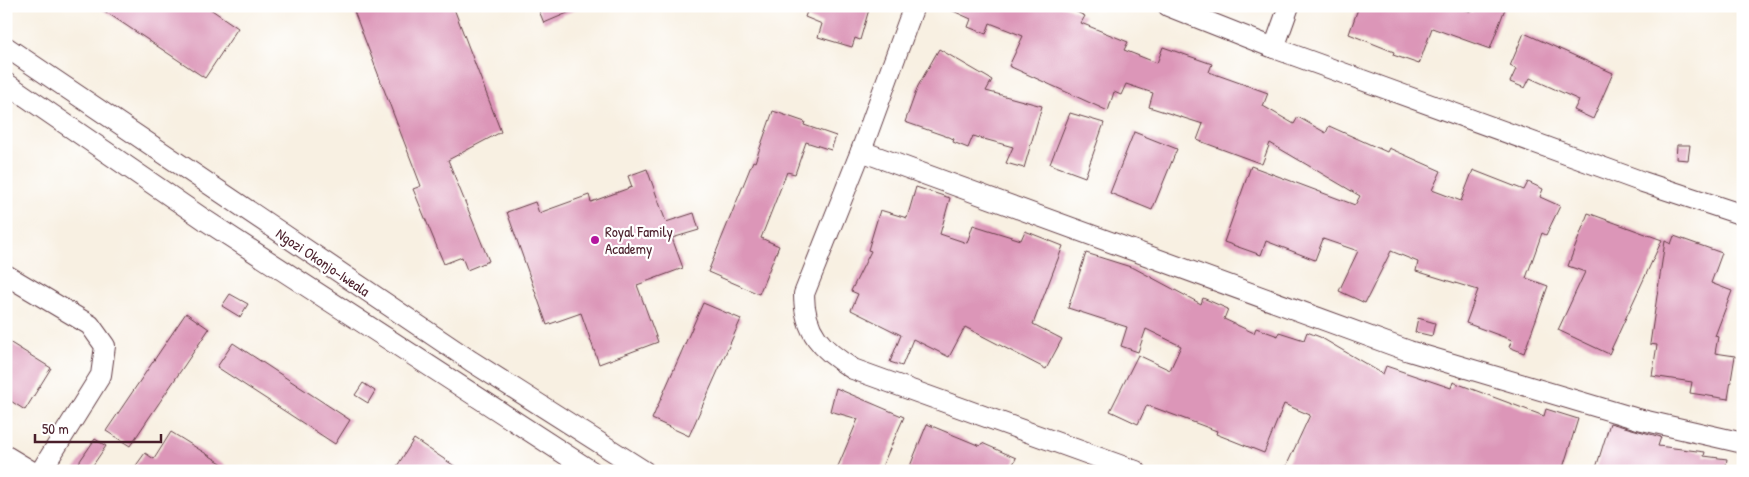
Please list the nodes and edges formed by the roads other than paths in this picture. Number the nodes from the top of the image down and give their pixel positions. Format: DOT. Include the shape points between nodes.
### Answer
graph roads {
  1 [pos="914,6"];
  2 [pos="1168,6"];
  3 [pos="1289,6"];
  4 [pos="6,48"];
  5 [pos="1274,48"];
  6 [pos="6,83"];
  7 [pos="861,152"];
  8 [pos="1743,214"];
  9 [pos="6,275"];
  10 [pos="1743,443"];
  11 [pos="6,456"];
  12 [pos="31,471"];
  13 [pos="41,471"];
  14 [pos="592,471"];
  15 [pos="644,471"];
  16 [pos="1136,471"];
  1 -- 7 [label="street"];
  2 -- 5 [label="street"];
  3 -- 5 [label="street"];
  4 -- 15 [label="street, Ngozi Okonjo-Iweala" via="471,361"];
  5 -- 8 [label="street" via="1634,179"];
  6 -- 14 [label="street, Ngozi Okonjo-Iweala" via="205,220"];
  7 -- 10 [label="street" via="1408,351 1638,419"];
  7 -- 16 [label="street" via="804,294 808,325 820,344 853,369"];
  9 -- 13 [label="street" via="90,325 105,346 101,375"];
  11 -- 12 [label="street"];
}
